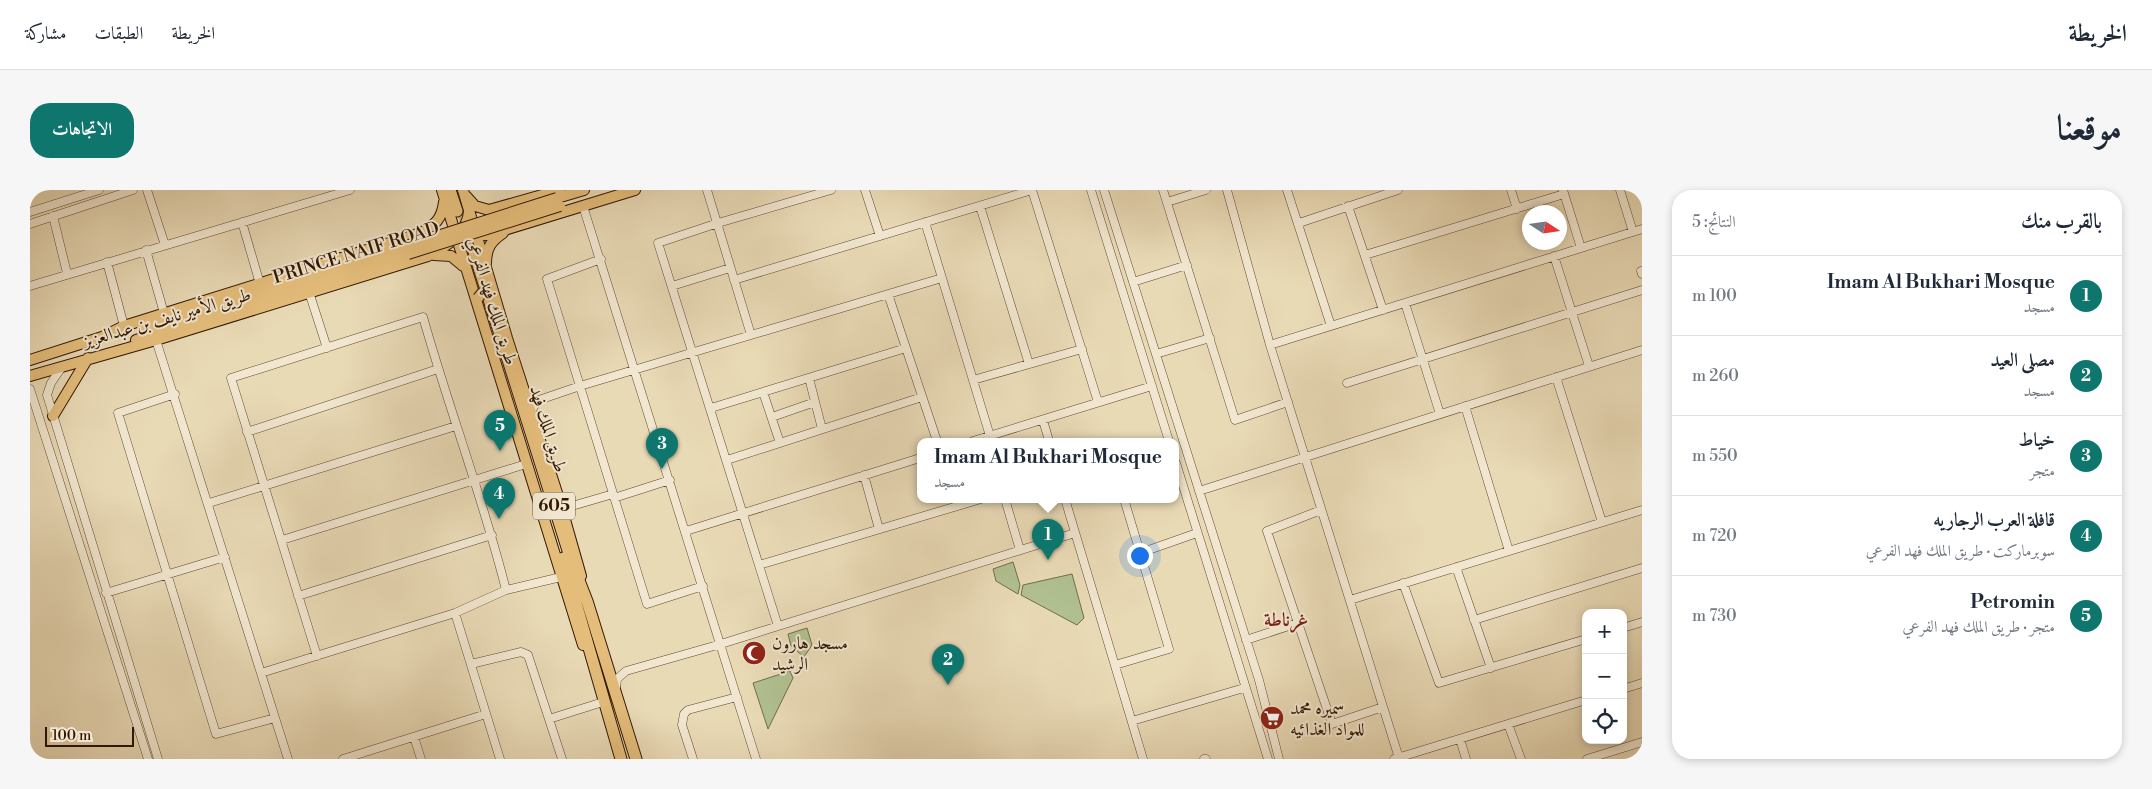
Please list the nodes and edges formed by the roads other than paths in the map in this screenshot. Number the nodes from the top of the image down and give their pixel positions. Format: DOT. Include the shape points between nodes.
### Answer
graph roads {
  1 [pos="97,190"];
  2 [pos="134,190"];
  3 [pos="147,190"];
  4 [pos="350,190"];
  5 [pos="584,190"];
  6 [pos="612,190"];
  7 [pos="636,190"];
  8 [pos="707,190"];
  9 [pos="831,190"];
  10 [pos="866,190"];
  11 [pos="1032,190"];
  12 [pos="1091,190"];
  13 [pos="1104,190"];
  14 [pos="1163,190"];
  15 [pos="1206,190"];
  16 [pos="1227,190"];
  17 [pos="1287,190"];
  18 [pos="1398,190"];
  19 [pos="1511,190"];
  20 [pos="1620,190"];
  21 [pos="461,191"];
  22 [pos="86,192"];
  23 [pos="445,192"];
  24 [pos="1564,192"];
  25 [pos="558,195"];
  26 [pos="534,198"];
  27 [pos="99,201"];
  28 [pos="1167,202"];
  29 [pos="55,204"];
  30 [pos="89,204"];
  31 [pos="505,206"];
  32 [pos="583,206"];
  33 [pos="980,206"];
  34 [pos="1348,206"];
  35 [pos="44,207"];
  36 [pos="1517,209"];
  37 [pos="30,212"];
  38 [pos="459,213"];
  39 [pos="52,216"];
  40 [pos="542,219"];
  41 [pos="242,222"];
  42 [pos="925,222"];
  43 [pos="718,223"];
  44 [pos="1299,223"];
  45 [pos="30,224"];
  46 [pos="1642,229"];
  47 [pos="508,230"];
  48 [pos="464,232"];
  49 [pos="1633,232"];
  50 [pos="417,235"];
  51 [pos="880,236"];
  52 [pos="165,244"];
  53 [pos="1582,248"];
  54 [pos="146,250"];
  55 [pos="407,250"];
  56 [pos="470,250"];
  57 [pos="1365,256"];
  58 [pos="1554,256"];
  59 [pos="423,257"];
  60 [pos="600,259"];
  61 [pos="107,262"];
  62 [pos="1187,265"];
  63 [pos="464,267"];
  64 [pos="486,267"];
  65 [pos="730,268"];
  66 [pos="67,273"];
  67 [pos="942,278"];
  68 [pos="734,280"];
  69 [pos="1133,282"];
  70 [pos="260,284"];
  71 [pos="30,286"];
  72 [pos="672,286"];
  73 [pos="1642,290"];
  74 [pos="309,292"];
  75 [pos="888,294"];
  76 [pos="493,296"];
  77 [pos="478,302"];
  78 [pos="1405,303"];
  79 [pos="1383,310"];
  80 [pos="1571,312"];
  81 [pos="164,313"];
  82 [pos="124,326"];
  83 [pos="1331,326"];
  84 [pos="751,335"];
  85 [pos="102,337"];
  86 [pos="1210,338"];
  87 [pos="156,340"];
  88 [pos="1270,345"];
  89 [pos="327,348"];
  90 [pos="906,348"];
  91 [pos="1082,349"];
  92 [pos="1642,350"];
  93 [pos="110,352"];
  94 [pos="693,352"];
  95 [pos="1156,354"];
  96 [pos="88,358"];
  97 [pos="1423,359"];
  98 [pos="30,360"];
  99 [pos="1029,364"];
  100 [pos="63,366"];
  101 [pos="1589,366"];
  102 [pos="438,369"];
  103 [pos="635,370"];
  104 [pos="30,376"];
  105 [pos="1556,377"];
  106 [pos="809,378"];
  107 [pos="973,380"];
  108 [pos="1347,382"];
  109 [pos="580,386"];
  110 [pos="1152,386"];
  111 [pos="30,389"];
  112 [pos="763,392"];
  113 [pos="175,394"];
  114 [pos="922,397"];
  115 [pos="815,402"];
  116 [pos="1098,402"];
  117 [pos="1288,402"];
  118 [pos="1465,406"];
  119 [pos="710,408"];
  120 [pos="532,411"];
  121 [pos="1440,414"];
  122 [pos="54,416"];
  123 [pos="772,417"];
  124 [pos="1043,420"];
  125 [pos="456,426"];
  126 [pos="822,429"];
  127 [pos="247,432"];
  128 [pos="990,436"];
  129 [pos="936,438"];
  130 [pos="983,438"];
  131 [pos="1048,438"];
  132 [pos="1168,438"];
  133 [pos="780,442"];
  134 [pos="1305,457"];
  135 [pos="917,459"];
  136 [pos="726,460"];
  137 [pos="526,464"];
  138 [pos="1179,473"];
  139 [pos="864,475"];
  140 [pos="670,480"];
  141 [pos="474,481"];
  142 [pos="264,486"];
  143 [pos="1199,491"];
  144 [pos="614,496"];
  145 [pos="560,502"];
  146 [pos="209,503"];
  147 [pos="968,503"];
  148 [pos="1006,503"];
  149 [pos="1066,503"];
  150 [pos="1125,503"];
  151 [pos="1321,510"];
  152 [pos="1642,510"];
  153 [pos="743,513"];
  154 [pos="1602,522"];
  155 [pos="879,530"];
  156 [pos="686,531"];
  157 [pos="1075,533"];
  158 [pos="1197,533"];
  159 [pos="492,535"];
  160 [pos="282,540"];
  161 [pos="1020,550"];
  162 [pos="1509,551"];
  163 [pos="1140,553"];
  164 [pos="225,557"];
  165 [pos="759,565"];
  166 [pos="1456,567"];
  167 [pos="1642,568"];
  168 [pos="166,575"];
  169 [pos="561,577"];
  170 [pos="1403,583"];
  171 [pos="703,586"];
  172 [pos="506,590"];
  173 [pos="106,593"];
  174 [pos="298,596"];
  175 [pos="1350,600"];
  176 [pos="587,601"];
  177 [pos="455,613"];
  178 [pos="1474,620"];
  179 [pos="1642,622"];
  180 [pos="1298,623"];
  181 [pos="778,626"];
  182 [pos="1627,627"];
  183 [pos="1246,640"];
  184 [pos="1582,640"];
  185 [pos="721,644"];
  186 [pos="317,656"];
  187 [pos="471,664"];
  188 [pos="1115,665"];
  189 [pos="1490,668"];
  190 [pos="261,673"];
  191 [pos="596,678"];
  192 [pos="1642,683"];
  193 [pos="1244,688"];
  194 [pos="1627,688"];
  195 [pos="615,693"];
  196 [pos="737,697"];
  197 [pos="1582,701"];
  198 [pos="604,702"];
  199 [pos="1383,706"];
  200 [pos="486,714"];
  201 [pos="275,718"];
  202 [pos="550,719"];
  203 [pos="1132,721"];
  204 [pos="1508,724"];
  205 [pos="414,737"];
  206 [pos="1460,739"];
  207 [pos="1642,742"];
  208 [pos="357,757"];
  209 [pos="1397,758"];
  210 [pos="148,759"];
  211 [pos="158,759"];
  212 [pos="288,759"];
  213 [pos="343,759"];
  214 [pos="421,759"];
  215 [pos="500,759"];
  216 [pos="562,759"];
  217 [pos="621,759"];
  218 [pos="636,759"];
  219 [pos="693,759"];
  220 [pos="756,759"];
  221 [pos="1144,759"];
  222 [pos="1268,759"];
  223 [pos="1279,759"];
  224 [pos="1466,759"];
  225 [pos="1521,759"];
  226 [pos="1587,759"];
  1 -- 22 [label="street"];
  1 -- 27 [label="street"];
  2 -- 27 [label="street"];
  3 -- 52 [label="street"];
  4 -- 41 [label="street"];
  5 -- 25 [label="main road, PRINCE NAIF ROAD"];
  6 -- 25 [label="main road, PRINCE NAIF ROAD"];
  7 -- 32 [label="main road"];
  8 -- 43 [label="street"];
  9 -- 43 [label="street"];
  10 -- 51 [label="street"];
  11 -- 33 [label="street"];
  11 -- 91 [label="street"];
  12 -- 110 [label="street"];
  13 -- 69 [label="street"];
  14 -- 28 [label="street"];
  15 -- 28 [label="street"];
  16 -- 88 [label="street"];
  17 -- 44 [label="street"];
  18 -- 34 [label="street"];
  19 -- 36 [label="street"];
  20 -- 49 [label="street"];
  21 -- 31 [label="main road" via="479,208 489,210"];
  21 -- 38 [label="highway"];
  22 -- 29 [label="street"];
  22 -- 30 [label="street"];
  23 -- 38 [label="highway"];
  23 -- 50 [label="main road" via="440,219 433,227"];
  24 -- 36 [label="street"];
  24 -- 53 [label="street"];
  25 -- 26 [label="main road, PRINCE NAIF ROAD"];
  25 -- 55 [label="main road, PRINCE NAIF ROAD, bridge"];
  26 -- 31 [label="main road, PRINCE NAIF ROAD"];
  26 -- 40 [label="main road" via="530,205 531,213"];
  27 -- 30 [label="street"];
  28 -- 62 [label="street"];
  29 -- 35 [label="street"];
  29 -- 39 [label="street"];
  30 -- 39 [label="street"];
  31 -- 48 [label="main road" via="480,218"];
  32 -- 40 [label="main road"];
  32 -- 60 [label="street"];
  33 -- 42 [label="street"];
  33 -- 99 [label="street"];
  34 -- 44 [label="street"];
  34 -- 57 [label="street"];
  35 -- 37 [label="street"];
  35 -- 39 [label="street"];
  36 -- 57 [label="street"];
  38 -- 48 [label="main road" via="467,222"];
  38 -- 48 [label="main road" via="455,224"];
  39 -- 45 [label="street"];
  39 -- 66 [label="street"];
  40 -- 47 [label="main road"];
  41 -- 52 [label="street"];
  41 -- 70 [label="street"];
  42 -- 51 [label="street"];
  42 -- 67 [label="street"];
  43 -- 65 [label="street"];
  43 -- 72 [label="street" via="658,243"];
  44 -- 83 [label="street"];
  46 -- 49 [label="street"];
  47 -- 48 [label="main road" via="484,235"];
  47 -- 64 [label="main road" via="488,247"];
  48 -- 50 [label="main road" via="442,229"];
  48 -- 56 [label="main road, طريق الملك فهد الفرعي"];
  48 -- 56 [label="main road" via="461,242"];
  48 -- 59 [label="main road" via="448,246"];
  49 -- 53 [label="street"];
  50 -- 59 [label="main road" via="424,239 426,245"];
  50 -- 70 [label="main road, طريق الأمير نايف بن عبدالعزيز"];
  51 -- 68 [label="street"];
  52 -- 54 [label="street"];
  53 -- 58 [label="street"];
  54 -- 61 [label="street"];
  54 -- 81 [label="street"];
  55 -- 85 [label="main road, PRINCE NAIF ROAD"];
  55 -- 93 [label="main road, PRINCE NAIF ROAD" via="148,335"];
  56 -- 63 [label="main road, طريق الملك فهد الفرعي"];
  56 -- 64 [label="main road, طريق الملك فهد الفرعي"];
  56 -- 176 [label="highway, طريق الملك فهد / 605"];
  56 -- 191 [label="highway, طريق الملك فهد / 605" via="583,624"];
  57 -- 79 [label="street"];
  58 -- 78 [label="street"];
  58 -- 80 [label="street"];
  59 -- 63 [label="main road" via="451,256"];
  59 -- 74 [label="main road, طريق الأمير نايف بن عبدالعزيز"];
  60 -- 103 [label="street"];
  60 -- 109 [label="street" via="546,279"];
  61 -- 66 [label="street"];
  61 -- 82 [label="street"];
  62 -- 69 [label="street"];
  62 -- 86 [label="street"];
  63 -- 77 [label="main road, طريق الملك فهد الفرعي"];
  64 -- 76 [label="main road, طريق الملك فهد الفرعي"];
  65 -- 68 [label="street"];
  65 -- 72 [label="street"];
  66 -- 71 [label="street"];
  67 -- 75 [label="street"];
  67 -- 107 [label="street"];
  68 -- 84 [label="street"];
  69 -- 95 [label="street"];
  70 -- 81 [label="main road, طريق الأمير نايف بن عبدالعزيز"];
  72 -- 94 [label="street"];
  73 -- 80 [label="street"];
  74 -- 87 [label="main road, طريق الأمير نايف بن عبدالعزيز"];
  74 -- 89 [label="street"];
  75 -- 84 [label="street"];
  75 -- 90 [label="street"];
  76 -- 77 [label="main road, bridge" via="482,293"];
  76 -- 120 [label="main road, طريق الملك فهد الفرعي"];
  77 -- 137 [label="main road, طريق الملك فهد الفرعي"];
  78 -- 79 [label="street"];
  78 -- 97 [label="street"];
  79 -- 83 [label="street"];
  80 -- 97 [label="street"];
  80 -- 101 [label="street"];
  81 -- 82 [label="main road, طريق الأمير نايف بن عبدالعزيز"];
  82 -- 85 [label="main road, طريق الأمير نايف بن عبدالعزيز"];
  83 -- 88 [label="street"];
  84 -- 94 [label="street"];
  85 -- 98 [label="main road, طريق الأمير نايف بن عبدالعزيز"];
  86 -- 95 [label="street"];
  86 -- 117 [label="street" via="1235,420"];
  87 -- 93 [label="main road, طريق الأمير نايف بن عبدالعزيز"];
  87 -- 113 [label="street"];
  88 -- 117 [label="street"];
  89 -- 102 [label="street" via="423,317"];
  89 -- 127 [label="street" via="231,378"];
  90 -- 106 [label="street"];
  90 -- 114 [label="street"];
  91 -- 99 [label="street"];
  91 -- 116 [label="street"];
  92 -- 101 [label="street"];
  93 -- 96 [label="main road, طريق الأمير نايف بن عبدالعزيز"];
  94 -- 103 [label="street"];
  94 -- 119 [label="street"];
  95 -- 143 [label="street"];
  96 -- 100 [label="main road, طريق الأمير نايف بن عبدالعزيز"];
  96 -- 122 [label="main road"];
  97 -- 108 [label="street"];
  97 -- 121 [label="street"];
  99 -- 107 [label="street"];
  100 -- 104 [label="main road, طريق الأمير نايف بن عبدالعزيز"];
  100 -- 122 [label="street" via="50,383 47,395"];
  101 -- 105 [label="street"];
  102 -- 125 [label="street"];
  102 -- 127 [label="street"];
  103 -- 109 [label="street"];
  103 -- 140 [label="street"];
  105 -- 118 [label="street"];
  105 -- 154 [label="street"];
  106 -- 112 [label="street"];
  106 -- 115 [label="street"];
  107 -- 128 [label="street"];
  109 -- 120 [label="street" via="536,401"];
  109 -- 144 [label="street"];
  110 -- 116 [label="street"];
  110 -- 132 [label="street"];
  111 -- 210 [label="street"];
  112 -- 119 [label="street"];
  112 -- 123 [label="street"];
  113 -- 146 [label="street"];
  113 -- 168 [label="street" via="118,414"];
  114 -- 126 [label="street"];
  114 -- 129 [label="street"];
  115 -- 123 [label="street"];
  115 -- 126 [label="street"];
  116 -- 124 [label="street"];
  117 -- 134 [label="street"];
  118 -- 121 [label="street"];
  118 -- 162 [label="street"];
  119 -- 136 [label="street"];
  120 -- 145 [label="main road, طريق الملك فهد الفرعي"];
  121 -- 134 [label="street"];
  122 -- 173 [label="street"];
  123 -- 133 [label="street"];
  124 -- 128 [label="street"];
  124 -- 131 [label="street"];
  125 -- 141 [label="street"];
  125 -- 142 [label="street"];
  126 -- 133 [label="street"];
  127 -- 142 [label="street"];
  128 -- 130 [label="street"];
  133 -- 136 [label="street"];
  134 -- 143 [label="street"];
  134 -- 151 [label="street"];
  135 -- 139 [label="street"];
  136 -- 153 [label="street"];
  137 -- 141 [label="street"];
  137 -- 169 [label="main road, طريق الملك فهد الفرعي"];
  138 -- 158 [label="street"];
  139 -- 153 [label="street"];
  139 -- 155 [label="street"];
  140 -- 144 [label="street"];
  140 -- 156 [label="street"];
  141 -- 159 [label="street"];
  141 -- 160 [label="street"];
  142 -- 146 [label="street"];
  142 -- 160 [label="street"];
  143 -- 183 [label="street"];
  144 -- 145 [label="street" via="572,506"];
  144 -- 171 [label="street" via="647,604"];
  145 -- 176 [label="main road, طريق الملك فهد الفرعي"];
  146 -- 164 [label="street"];
  147 -- 155 [label="street"];
  148 -- 161 [label="street"];
  149 -- 157 [label="street"];
  150 -- 163 [label="street"];
  151 -- 175 [label="street"];
  151 -- 180 [label="street" via="1267,531"];
  152 -- 154 [label="street"];
  153 -- 156 [label="street"];
  153 -- 165 [label="street"];
  154 -- 162 [label="street"];
  155 -- 165 [label="street"];
  156 -- 171 [label="street"];
  157 -- 161 [label="street"];
  157 -- 188 [label="street"];
  158 -- 163 [label="street"];
  158 -- 193 [label="street"];
  159 -- 172 [label="street"];
  159 -- 174 [label="street"];
  160 -- 174 [label="street"];
  161 -- 181 [label="street"];
  162 -- 166 [label="street"];
  163 -- 188 [label="street" via="1169,649"];
  164 -- 168 [label="street"];
  164 -- 190 [label="street"];
  165 -- 181 [label="street"];
  166 -- 170 [label="street"];
  166 -- 178 [label="street"];
  167 -- 178 [label="street"];
  168 -- 173 [label="street"];
  168 -- 201 [label="street" via="216,734"];
  169 -- 172 [label="street"];
  169 -- 191 [label="main road, طريق الملك فهد الفرعي"];
  170 -- 175 [label="street"];
  170 -- 189 [label="street" via="1439,683"];
  171 -- 185 [label="street"];
  172 -- 177 [label="street"];
  173 -- 211 [label="street"];
  174 -- 186 [label="street"];
  175 -- 199 [label="street"];
  176 -- 195 [label="highway, طريق الملك فهد / 605"];
  177 -- 186 [label="street"];
  177 -- 187 [label="street"];
  178 -- 189 [label="street"];
  179 -- 182 [label="street"];
  180 -- 183 [label="street"];
  180 -- 199 [label="street" via="1332,724"];
  181 -- 185 [label="street"];
  183 -- 223 [label="street"];
  184 -- 189 [label="street"];
  185 -- 195 [label="street" via="626,671 618,679"];
  185 -- 196 [label="street"];
  186 -- 190 [label="street"];
  187 -- 200 [label="street"];
  187 -- 202 [label="street" via="521,652 528,655"];
  188 -- 203 [label="street"];
  190 -- 201 [label="street"];
  191 -- 198 [label="highway, طريق الملك فهد / 605"];
  192 -- 194 [label="street"];
  193 -- 203 [label="street"];
  193 -- 222 [label="street"];
  195 -- 218 [label="highway, طريق الملك فهد / 605"];
  196 -- 219 [label="street" via="688,710 684,714 682,725"];
  196 -- 220 [label="street"];
  197 -- 204 [label="street"];
  198 -- 202 [label="street"];
  198 -- 217 [label="highway, طريق الملك فهد / 605"];
  199 -- 209 [label="street"];
  200 -- 205 [label="street"];
  200 -- 215 [label="street"];
  201 -- 212 [label="street"];
  202 -- 216 [label="street"];
  203 -- 221 [label="street"];
  204 -- 206 [label="street"];
  204 -- 225 [label="street"];
  205 -- 208 [label="street"];
  205 -- 214 [label="street"];
  206 -- 209 [label="street"];
  206 -- 224 [label="street"];
  207 -- 226 [label="street"];
  208 -- 213 [label="street"];
}
